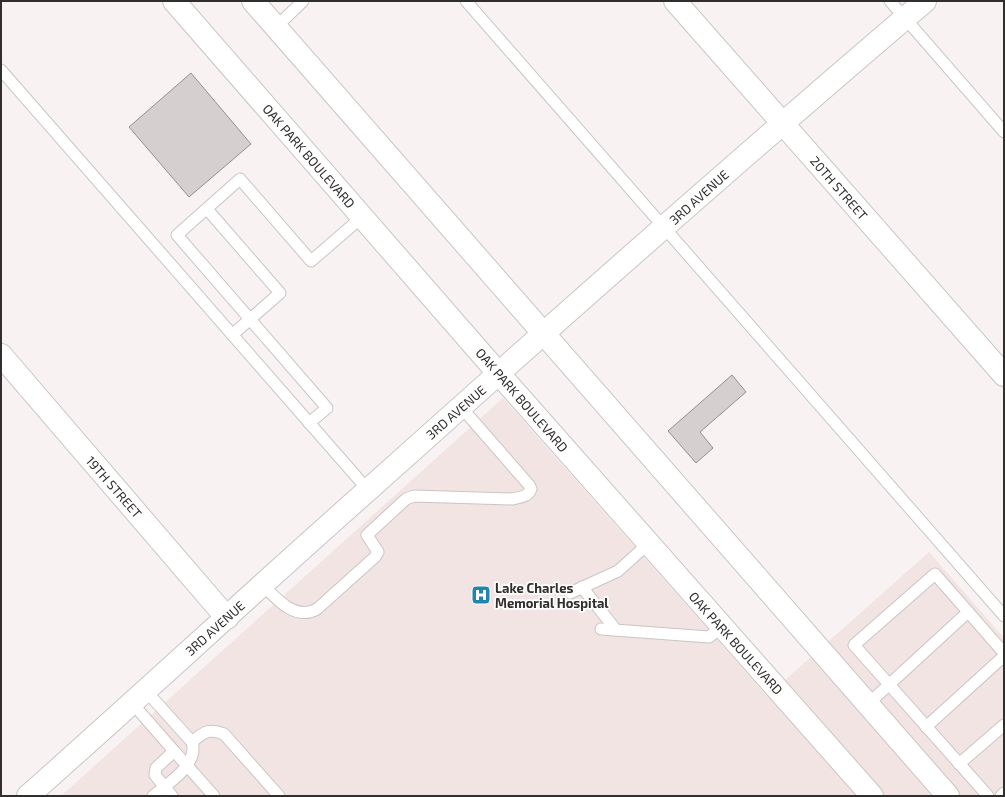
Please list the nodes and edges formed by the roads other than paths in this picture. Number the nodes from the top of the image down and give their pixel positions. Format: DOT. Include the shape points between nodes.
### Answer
graph roads {
  1 [pos="174,1"];
  2 [pos="253,1"];
  3 [pos="303,1"];
  4 [pos="466,1"];
  5 [pos="675,1"];
  6 [pos="890,1"];
  7 [pos="925,1"];
  8 [pos="905,18"];
  9 [pos="276,27"];
  10 [pos="1,70"];
  11 [pos="782,123"];
  12 [pos="1004,132"];
  13 [pos="206,209"];
  14 [pos="362,217"];
  15 [pos="664,228"];
  16 [pos="250,319"];
  17 [pos="232,334"];
  18 [pos="543,335"];
  19 [pos="1,355"];
  20 [pos="499,374"];
  21 [pos="1004,375"];
  22 [pos="461,407"];
  23 [pos="309,423"];
  24 [pos="368,490"];
  25 [pos="649,543"];
  26 [pos="263,585"];
  27 [pos="582,587"];
  28 [pos="570,593"];
  29 [pos="968,612"];
  30 [pos="1004,616"];
  31 [pos="227,618"];
  32 [pos="722,626"];
  33 [pos="601,629"];
  34 [pos="616,630"];
  35 [pos="1004,654"];
  36 [pos="888,685"];
  37 [pos="140,697"];
  38 [pos="868,704"];
  39 [pos="1004,726"];
  40 [pos="926,727"];
  41 [pos="192,742"];
  42 [pos="174,751"];
  43 [pos="959,764"];
  44 [pos="187,766"];
  45 [pos="164,787"];
  46 [pos="1004,793"];
  47 [pos="28,796"];
  48 [pos="153,796"];
  49 [pos="172,796"];
  50 [pos="214,796"];
  51 [pos="279,796"];
  52 [pos="872,796"];
  53 [pos="948,796"];
  54 [pos="988,796"];
  55 [pos="1001,796"];
  1 -- 14 [label="street, OAK PARK BOULEVARD"];
  2 -- 9 [label="street"];
  3 -- 9 [label="lane"];
  4 -- 15 [label="lane"];
  5 -- 11 [label="street, 20TH STREET"];
  6 -- 8 [label="lane"];
  7 -- 8 [label="street, 3RD AVENUE"];
  8 -- 11 [label="street, 3RD AVENUE"];
  8 -- 12 [label="lane"];
  9 -- 18 [label="street"];
  10 -- 17 [label="lane"];
  11 -- 15 [label="street, 3RD AVENUE"];
  11 -- 21 [label="street, 20TH STREET"];
  13 -- 14 [label="lane" via="240,179 311,261"];
  13 -- 16 [label="lane" via="177,235"];
  13 -- 16 [label="lane" via="280,293"];
  14 -- 20 [label="street, OAK PARK BOULEVARD"];
  15 -- 18 [label="street, 3RD AVENUE"];
  15 -- 30 [label="lane"];
  16 -- 17 [label="lane"];
  16 -- 23 [label="lane" via="327,408"];
  17 -- 23 [label="lane"];
  18 -- 20 [label="street, 3RD AVENUE"];
  18 -- 38 [label="street"];
  19 -- 31 [label="street, 19TH STREET"];
  20 -- 22 [label="street, 3RD AVENUE"];
  20 -- 25 [label="street, OAK PARK BOULEVARD"];
  22 -- 24 [label="street, 3RD AVENUE"];
  22 -- 26 [label="lane" via="529,485 529,493 513,499 414,496 406,499 366,535 378,552 375,557 310,613 294,611"];
  23 -- 24 [label="lane"];
  24 -- 26 [label="street, 3RD AVENUE"];
  25 -- 27 [label="lane" via="618,571"];
  25 -- 32 [label="street, OAK PARK BOULEVARD"];
  26 -- 31 [label="street, 3RD AVENUE"];
  27 -- 28 [label="lane"];
  27 -- 34 [label="lane"];
  29 -- 35 [label="lane"];
  29 -- 36 [label="lane"];
  29 -- 36 [label="lane" via="935,574 854,645"];
  31 -- 37 [label="street, 3RD AVENUE"];
  32 -- 34 [label="lane" via="709,637"];
  32 -- 52 [label="street, OAK PARK BOULEVARD"];
  33 -- 34 [label="lane"];
  35 -- 40 [label="lane"];
  36 -- 38 [label="lane"];
  36 -- 40 [label="lane"];
  37 -- 41 [label="lane"];
  37 -- 42 [label="lane"];
  37 -- 47 [label="street, 3RD AVENUE"];
  38 -- 53 [label="street"];
  39 -- 43 [label="lane"];
  40 -- 43 [label="lane"];
  41 -- 44 [label="lane" via="194,749"];
  41 -- 51 [label="lane" via="204,732 214,730 224,734"];
  42 -- 44 [label="lane"];
  42 -- 45 [label="lane" via="156,768 155,775"];
  43 -- 54 [label="lane"];
  44 -- 45 [label="lane"];
  44 -- 50 [label="lane"];
  45 -- 48 [label="lane"];
  45 -- 49 [label="lane"];
  46 -- 55 [label="lane"];
}
